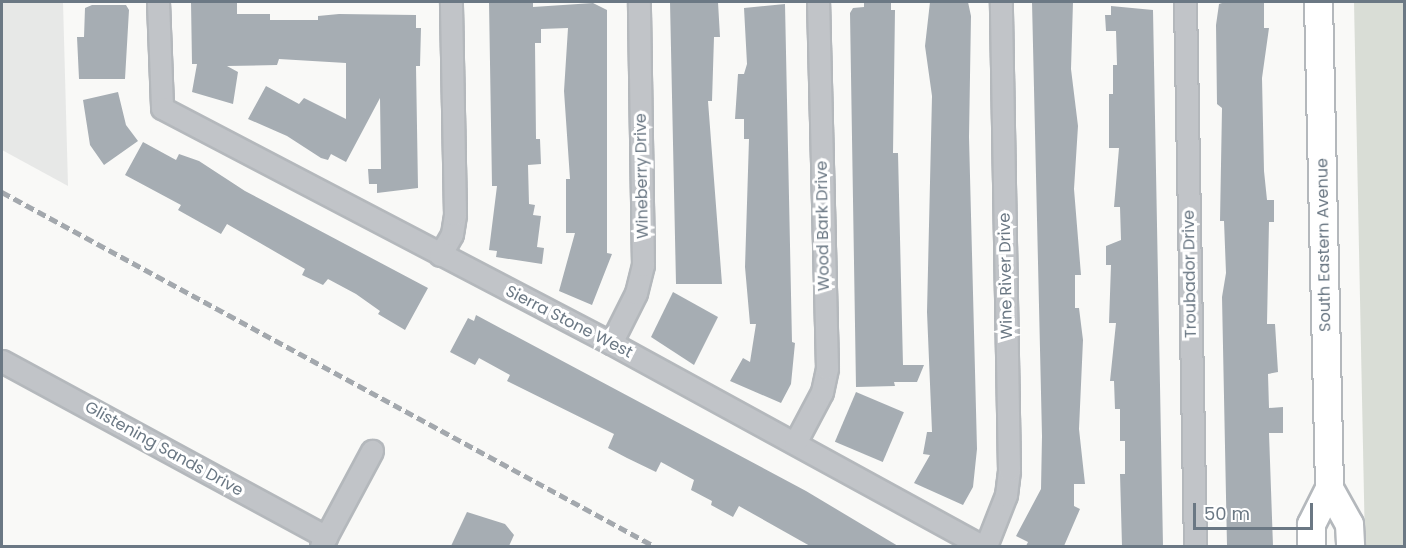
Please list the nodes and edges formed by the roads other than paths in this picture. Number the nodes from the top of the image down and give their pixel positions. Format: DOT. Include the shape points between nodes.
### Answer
graph roads {
  1 [pos="158,2"];
  2 [pos="451,2"];
  3 [pos="639,2"];
  4 [pos="818,2"];
  5 [pos="1001,2"];
  6 [pos="1185,2"];
  7 [pos="1318,2"];
  8 [pos="440,255"];
  9 [pos="611,343"];
  10 [pos="2,361"];
  11 [pos="795,444"];
  12 [pos="372,452"];
  13 [pos="1329,488"];
  14 [pos="323,542"];
  15 [pos="984,546"];
  16 [pos="1194,546"];
  17 [pos="1311,546"];
  18 [pos="1350,546"];
  1 -- 8 [label="street, Sierra Stone West" via="158,98 172,115"];
  2 -- 8 [label="street" via="454,214 452,234"];
  3 -- 9 [label="street, Wineberry Drive" via="643,265 636,293"];
  4 -- 11 [label="street, Wood Bark Drive" via="827,368 822,392"];
  5 -- 15 [label="street, Wine River Drive" via="1009,470 1006,495"];
  6 -- 16 [label="street, Troubador Drive"];
  7 -- 13 [label="main road, South Eastern Avenue"];
  8 -- 9 [label="street, Sierra Stone West"];
  9 -- 11 [label="street, Sierra Stone West"];
  10 -- 14 [label="street, Glistening Sands Drive"];
  11 -- 15 [label="street, Sierra Stone West"];
  12 -- 14 [label="street"];
  13 -- 17 [label="main road, South Eastern Avenue" via="1311,524"];
  13 -- 18 [label="main road, South Eastern Avenue" via="1349,524"];
}
